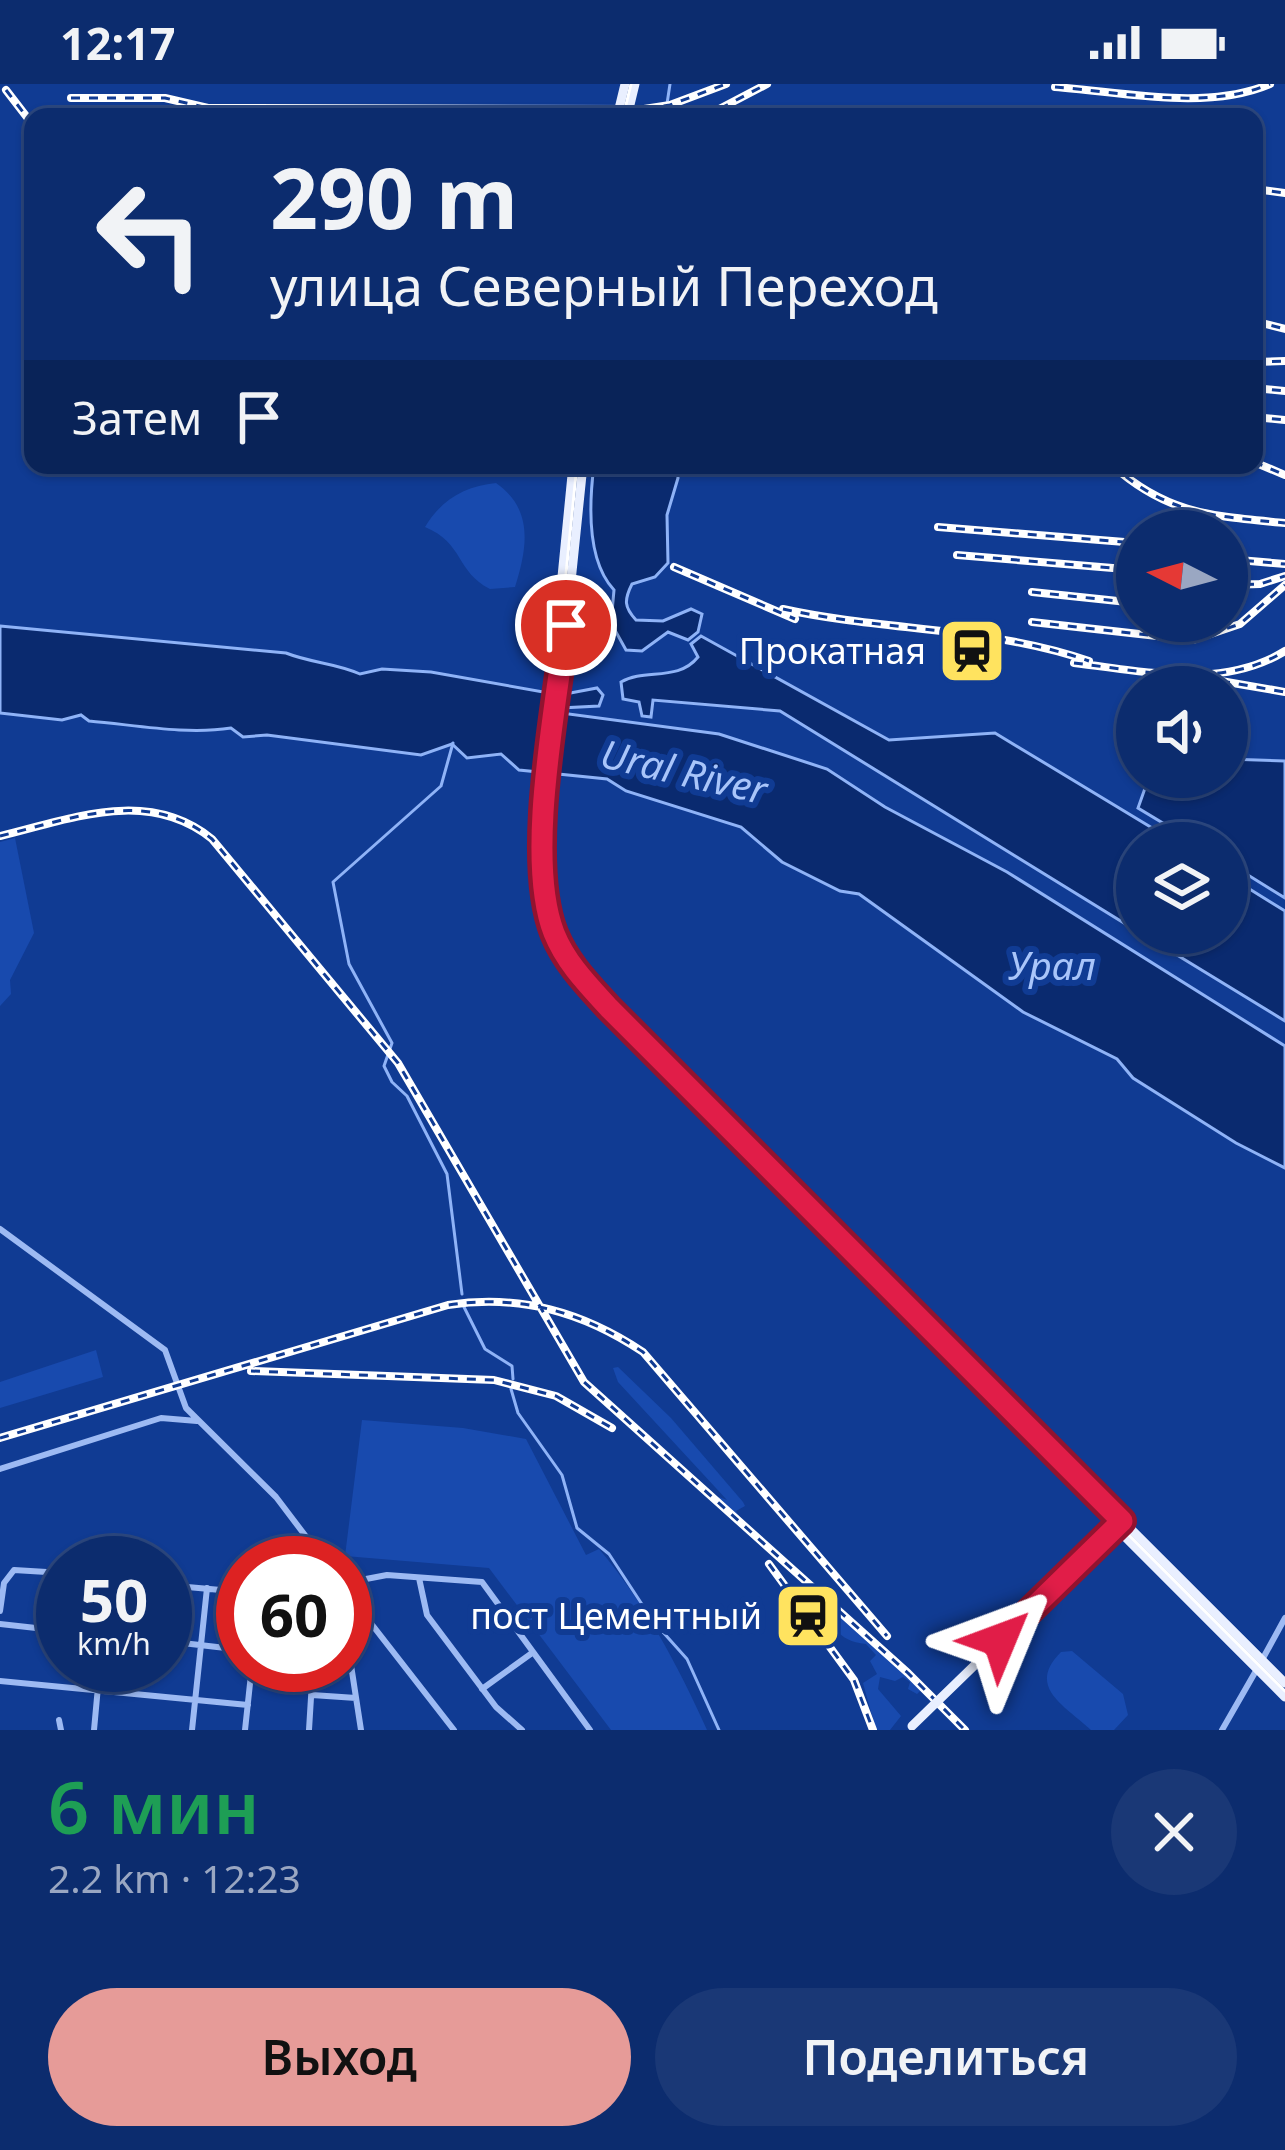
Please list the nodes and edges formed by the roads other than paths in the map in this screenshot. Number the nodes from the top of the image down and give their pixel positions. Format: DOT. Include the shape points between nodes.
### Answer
graph roads {
  1 [pos="572,474"];
  2 [pos="582,474"];
  3 [pos="562,621"];
  4 [pos="0,1229"];
  5 [pos="200,1422"];
  6 [pos="0,1469"];
  7 [pos="1119,1524"];
  8 [pos="306,1536"];
  9 [pos="36,1571"];
  10 [pos="419,1578"];
  11 [pos="372,1579"];
  12 [pos="192,1587"];
  13 [pos="206,1588"];
  14 [pos="216,1589"];
  15 [pos="0,1611"];
  16 [pos="1285,1618"];
  17 [pos="372,1622"];
  18 [pos="0,1624"];
  19 [pos="36,1627"];
  20 [pos="192,1644"];
  21 [pos="200,1645"];
  22 [pos="216,1647"];
  23 [pos="532,1653"];
  24 [pos="1259,1664"];
  25 [pos="0,1682"];
  26 [pos="1285,1683"];
  27 [pos="36,1685"];
  28 [pos="482,1689"];
  29 [pos="98,1692"];
  30 [pos="109,1692"];
  31 [pos="249,1692"];
  32 [pos="312,1692"];
  33 [pos="356,1692"];
  34 [pos="312,1695"];
  35 [pos="1285,1696"];
  36 [pos="357,1698"];
  37 [pos="195,1700"];
  38 [pos="248,1705"];
  39 [pos="59,1720"];
  40 [pos="911,1728"];
  41 [pos="588,1729"];
  42 [pos="61,1730"];
  43 [pos="94,1730"];
  44 [pos="192,1730"];
  45 [pos="245,1730"];
  46 [pos="309,1730"];
  47 [pos="362,1730"];
  48 [pos="454,1730"];
  49 [pos="522,1730"];
  50 [pos="1222,1730"];
  1 -- 3 [label="main road"];
  2 -- 3 [label="main road"];
  3 -- 7 [label="main road" via="536,894 543,927 571,978"];
  4 -- 5 [label="street" via="155,1340"];
  5 -- 6 [label="street" via="161,1418"];
  5 -- 8 [label="street"];
  7 -- 24 [label="main road"];
  7 -- 40 [label="main road, bridge"];
  9 -- 15 [label="street" via="9,1573"];
  10 -- 11 [label="street"];
  10 -- 23 [label="street" via="482,1582"];
  10 -- 28 [label="street" via="427,1615"];
  12 -- 13 [label="street"];
  13 -- 14 [label="street"];
  13 -- 21 [label="street"];
  16 -- 24 [label="street"];
  17 -- 48 [label="street"];
  18 -- 19 [label="street"];
  20 -- 21 [label="street"];
  21 -- 22 [label="street"];
  21 -- 37 [label="street"];
  23 -- 28 [label="street"];
  23 -- 41 [label="street"];
  24 -- 26 [label="main road"];
  24 -- 35 [label="main road"];
  24 -- 50 [label="street"];
  25 -- 27 [label="street"];
  28 -- 49 [label="street"];
  29 -- 43 [label="street"];
  30 -- 37 [label="street"];
  31 -- 38 [label="street"];
  32 -- 34 [label="street"];
  33 -- 36 [label="street"];
  34 -- 36 [label="street"];
  34 -- 46 [label="street"];
  36 -- 47 [label="street"];
  37 -- 38 [label="street"];
  37 -- 44 [label="street"];
  38 -- 45 [label="street"];
  39 -- 42 [label="street"];
}
